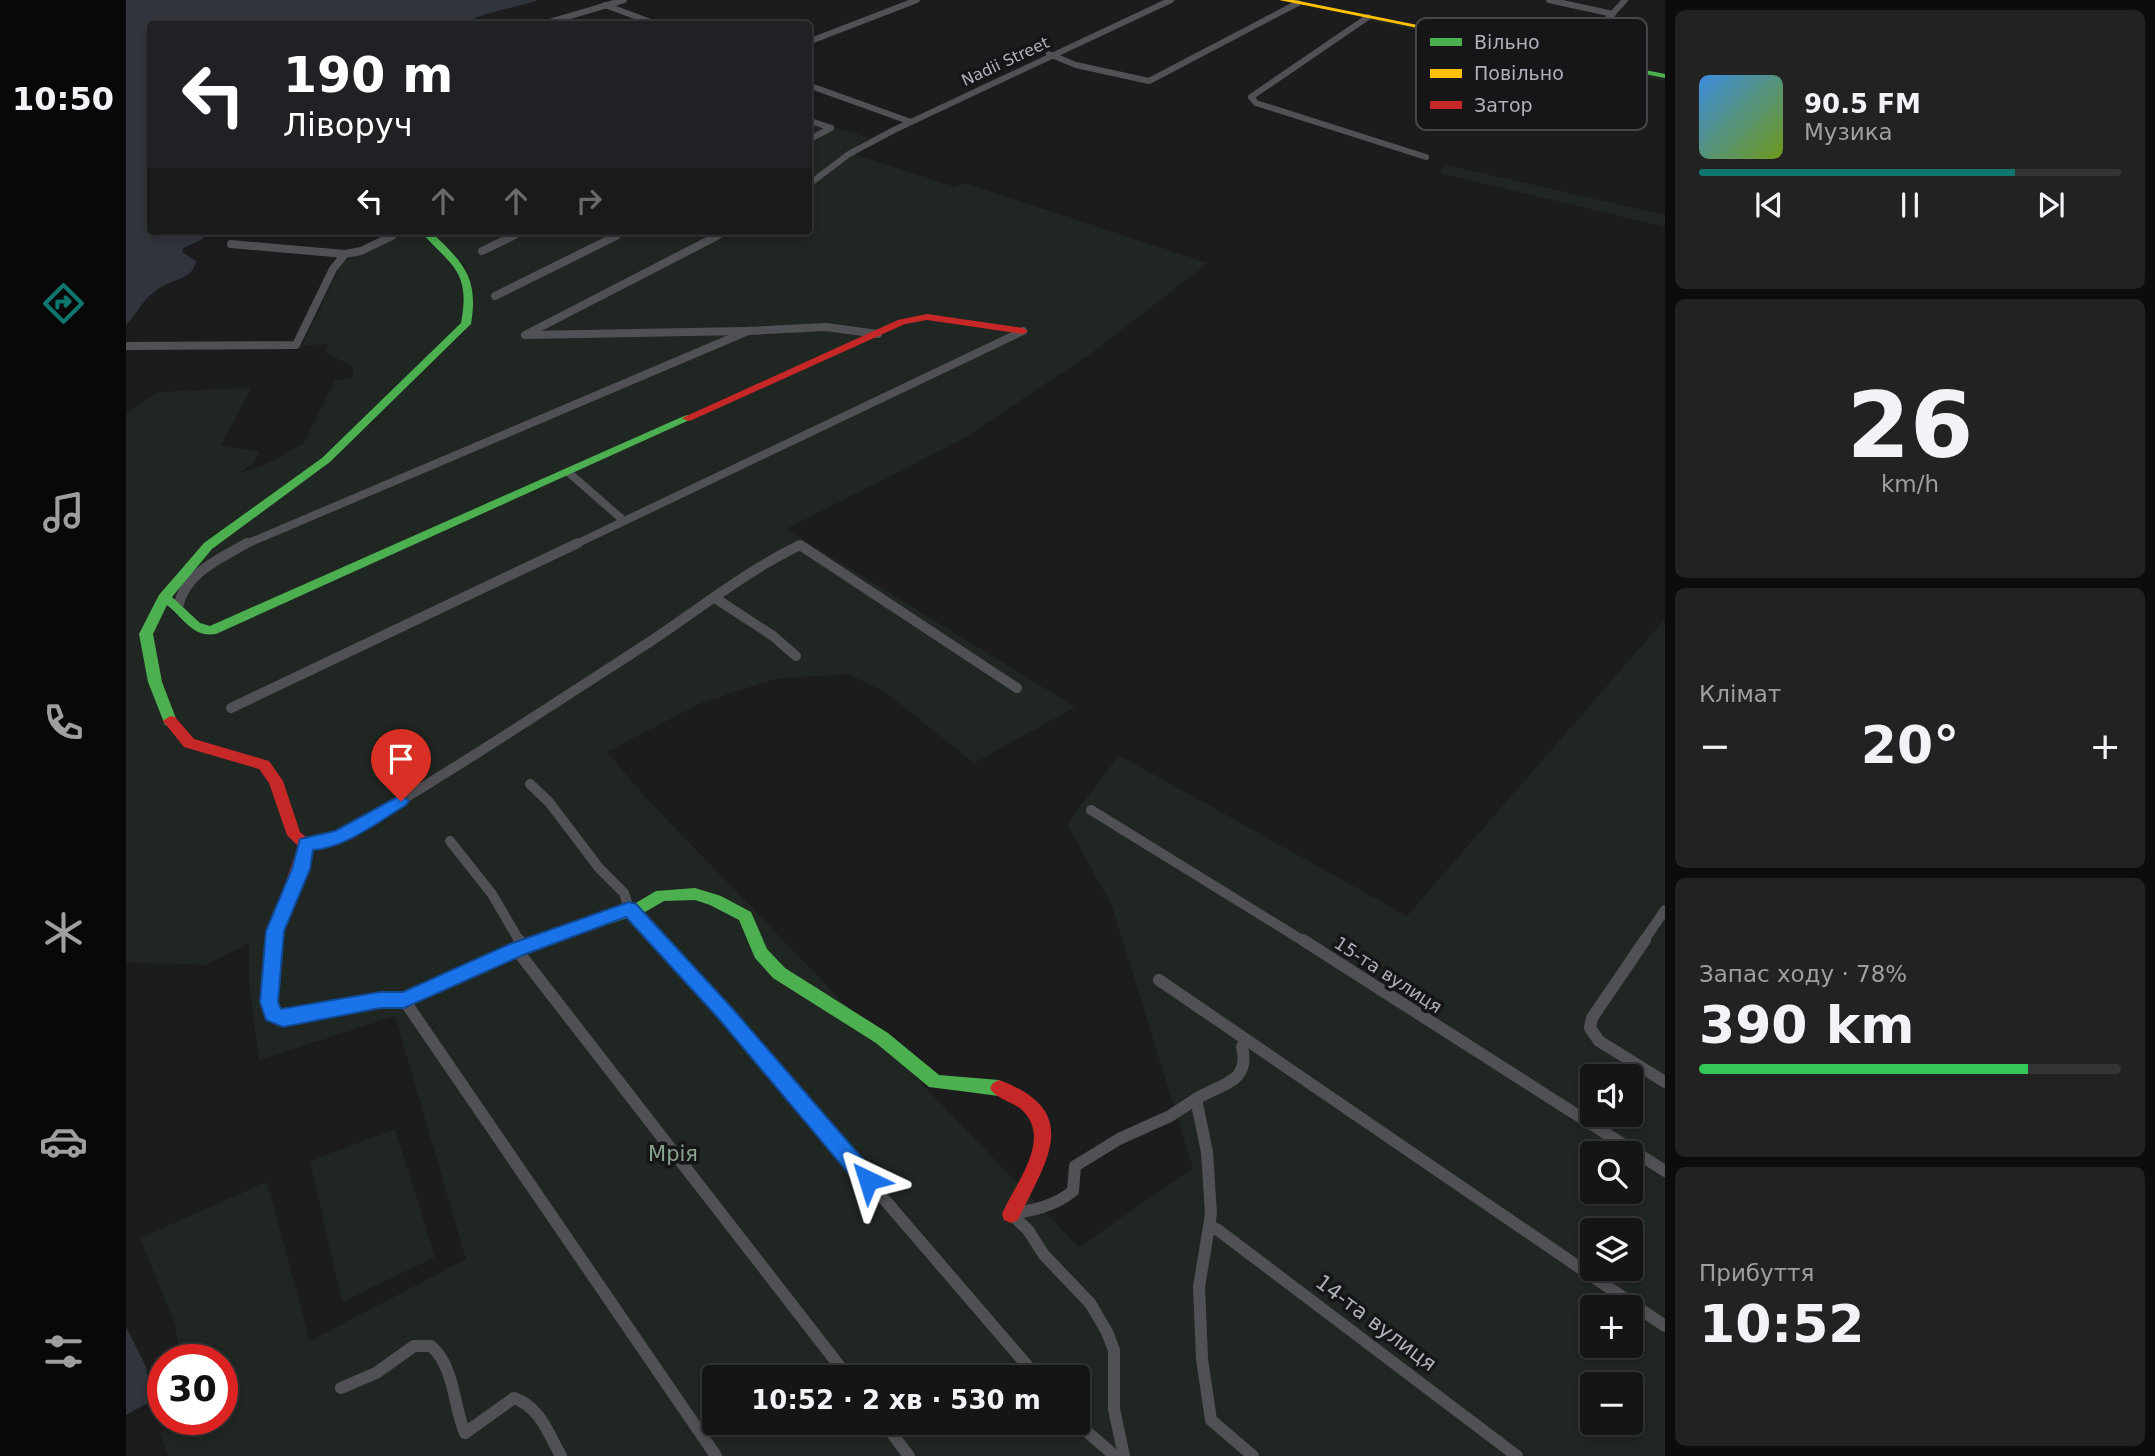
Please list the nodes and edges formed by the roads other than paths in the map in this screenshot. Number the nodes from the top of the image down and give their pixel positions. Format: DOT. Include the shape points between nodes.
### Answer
graph roads {
  1 [pos="624,0"];
  2 [pos="917,0"];
  3 [pos="1171,0"];
  4 [pos="1283,0"];
  5 [pos="1549,0"];
  6 [pos="1625,0"];
  7 [pos="1298,3"];
  8 [pos="606,5"];
  9 [pos="1613,14"];
  10 [pos="1368,17"];
  11 [pos="1609,18"];
  12 [pos="552,21"];
  13 [pos="648,21"];
  14 [pos="1416,27"];
  15 [pos="812,40"];
  16 [pos="1049,54"];
  17 [pos="1647,73"];
  18 [pos="1665,76"];
  19 [pos="812,86"];
  20 [pos="812,121"];
  21 [pos="911,122"];
  22 [pos="812,137"];
  23 [pos="1426,157"];
  24 [pos="812,183"];
  25 [pos="394,235"];
  26 [pos="429,235"];
  27 [pos="516,235"];
  28 [pos="618,235"];
  29 [pos="719,235"];
  30 [pos="230,244"];
  31 [pos="482,251"];
  32 [pos="345,254"];
  33 [pos="495,296"];
  34 [pos="748,331"];
  35 [pos="1023,331"];
  36 [pos="878,334"];
  37 [pos="128,346"];
  38 [pos="568,472"];
  39 [pos="623,520"];
  40 [pos="164,598"];
  41 [pos="715,598"];
  42 [pos="178,607"];
  43 [pos="796,656"];
  44 [pos="1017,688"];
  45 [pos="231,708"];
  46 [pos="530,784"];
  47 [pos="1091,810"];
  48 [pos="450,841"];
  49 [pos="306,844"];
  50 [pos="629,909"];
  51 [pos="1665,910"];
  52 [pos="520,948"];
  53 [pos="1159,980"];
  54 [pos="404,1000"];
  55 [pos="1245,1040"];
  56 [pos="1665,1082"];
  57 [pos="1196,1099"];
  58 [pos="1665,1171"];
  59 [pos="1012,1214"];
  60 [pos="1209,1226"];
  61 [pos="1665,1326"];
  62 [pos="839,1365"];
  63 [pos="1027,1365"];
  64 [pos="341,1388"];
  65 [pos="893,1435"];
  66 [pos="1089,1435"];
  67 [pos="561,1456"];
  68 [pos="716,1456"];
  69 [pos="909,1456"];
  70 [pos="1115,1456"];
  71 [pos="1124,1456"];
  72 [pos="1253,1456"];
  73 [pos="1517,1456"];
  1 -- 8 [label="street"];
  2 -- 15 [label="street"];
  3 -- 16 [label="street, Nadii Street"];
  4 -- 7 [label="street"];
  5 -- 9 [label="street"];
  6 -- 9 [label="street"];
  7 -- 10 [label="street"];
  7 -- 16 [label="street" via="1149,81 1076,65"];
  8 -- 12 [label="street"];
  8 -- 13 [label="street"];
  9 -- 11 [label="street"];
  10 -- 14 [label="street"];
  10 -- 23 [label="street" via="1251,97 1256,103"];
  16 -- 21 [label="street, Nadii Street"];
  17 -- 18 [label="street"];
  19 -- 21 [label="street"];
  20 -- 22 [label="street" via="831,128"];
  21 -- 24 [label="street, Nadii Street" via="836,162"];
  25 -- 32 [label="street"];
  26 -- 40 [label="street" via="467,276 466,324 326,460 208,546"];
  27 -- 31 [label="street"];
  28 -- 33 [label="street"];
  29 -- 34 [label="street" via="526,335"];
  30 -- 32 [label="street"];
  32 -- 37 [label="street" via="332,269 296,345"];
  34 -- 36 [label="street" via="826,327"];
  34 -- 42 [label="street" via="250,541 199,572 178,597"];
  35 -- 36 [label="street" via="927,317"];
  35 -- 39 [label="street"];
  36 -- 38 [label="street"];
  38 -- 39 [label="street"];
  38 -- 42 [label="street" via="211,631 190,626"];
  39 -- 45 [label="street"];
  40 -- 42 [label="street"];
  40 -- 49 [label="street" via="146,634 155,682 173,726 189,743 264,765 276,781 294,835"];
  41 -- 43 [label="street"];
  41 -- 44 [label="street" via="765,562 800,545"];
  41 -- 49 [label="street" via="439,779 341,836"];
  46 -- 50 [label="street" via="624,893"];
  47 -- 58 [label="street, 15-та вулиця"];
  48 -- 52 [label="street" via="492,894"];
  49 -- 54 [label="street" via="301,869 275,931 269,1002 273,1014 283,1019 380,1000"];
  50 -- 52 [label="street"];
  50 -- 59 [label="street" via="668,893 715,900 745,916 761,953 779,973 882,1038 935,1082 990,1086 1030,1104 1044,1129 1043,1145"];
  50 -- 63 [label="street"];
  51 -- 56 [label="street" via="1591,1018 1590,1028 1599,1041"];
  52 -- 54 [label="street"];
  52 -- 62 [label="street"];
  53 -- 55 [label="street"];
  54 -- 68 [label="street"];
  55 -- 57 [label="street" via="1244,1066 1236,1078"];
  55 -- 61 [label="street"];
  57 -- 59 [label="street" via="1074,1166 1073,1191 1066,1198"];
  57 -- 60 [label="street" via="1207,1152"];
  59 -- 71 [label="street" via="1090,1303 1107,1332 1114,1350 1114,1409"];
  60 -- 72 [label="street" via="1199,1287 1199,1327 1211,1420"];
  60 -- 73 [label="street, 14-та вулиця"];
  64 -- 67 [label="street" via="381,1370 411,1346 425,1345 437,1350 444,1362 465,1433 513,1398 523,1400 535,1410"];
  65 -- 69 [label="street"];
  66 -- 70 [label="street"];
}
